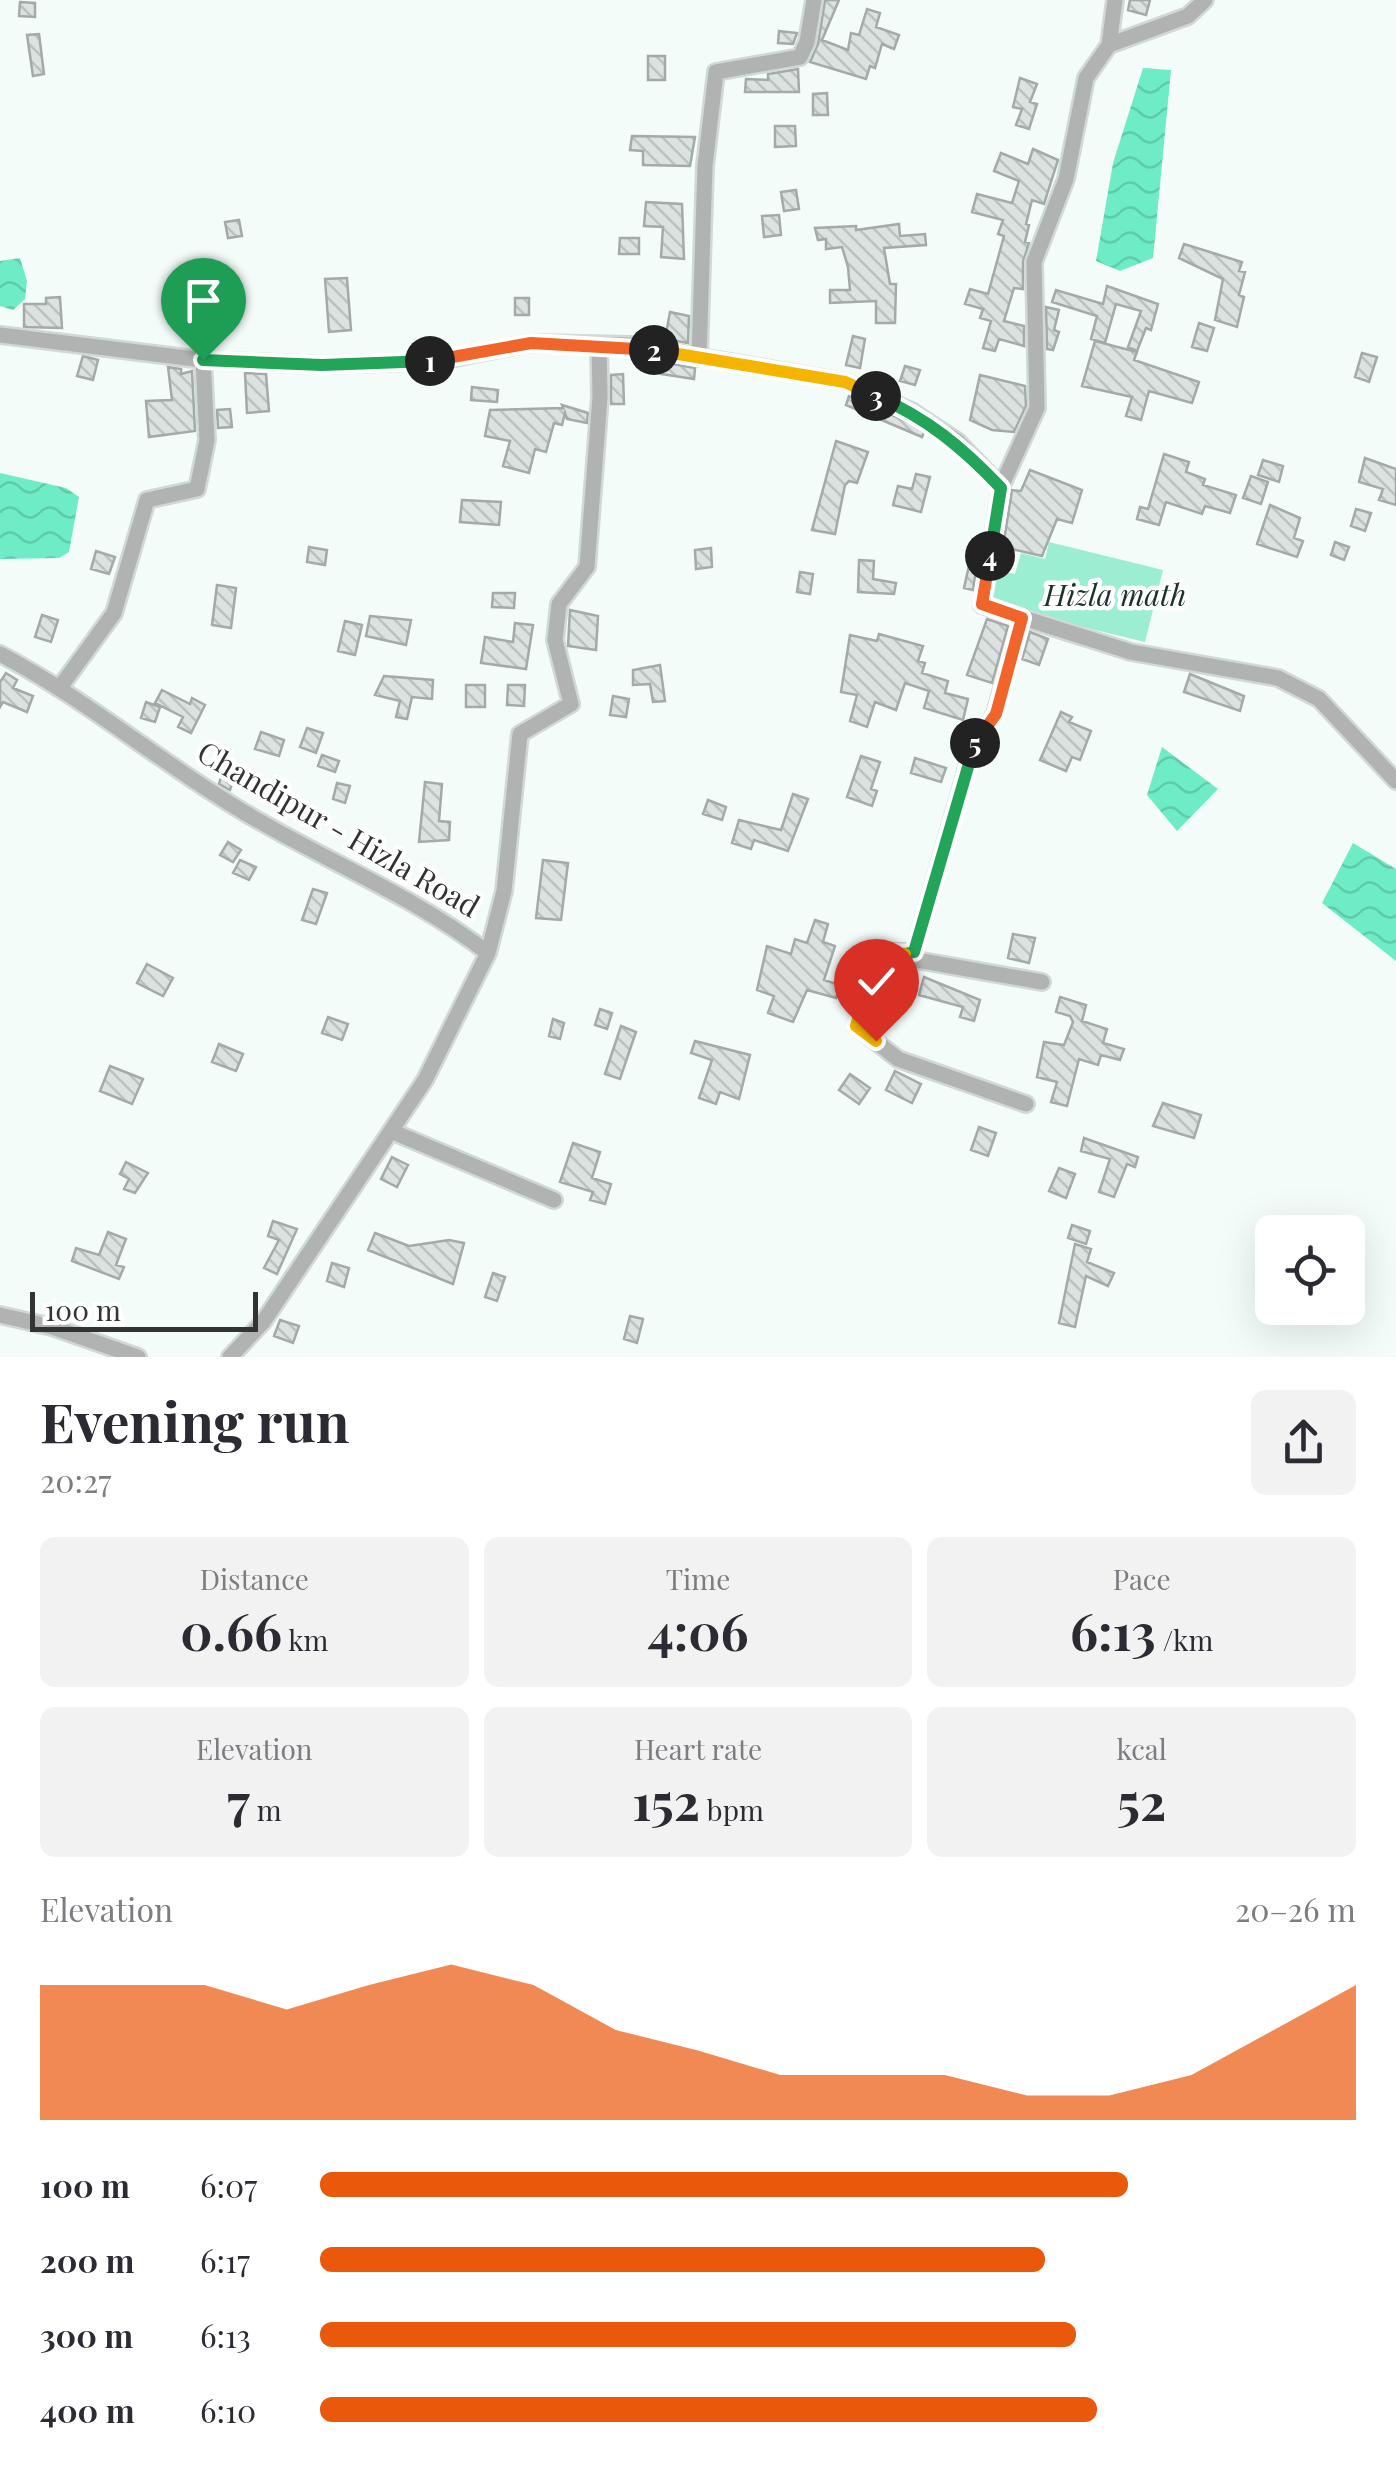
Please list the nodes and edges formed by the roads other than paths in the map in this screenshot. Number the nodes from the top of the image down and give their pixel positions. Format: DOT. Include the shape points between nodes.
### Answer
graph roads {
  1 [pos="814,0"];
  2 [pos="1115,0"];
  3 [pos="1205,0"];
  4 [pos="1109,45"];
  5 [pos="0,335"];
  6 [pos="599,345"];
  7 [pos="699,358"];
  8 [pos="203,360"];
  9 [pos="1001,488"];
  10 [pos="1022,618"];
  11 [pos="0,654"];
  12 [pos="61,686"];
  13 [pos="1396,781"];
  14 [pos="914,952"];
  15 [pos="488,953"];
  16 [pos="1042,982"];
  17 [pos="1026,1104"];
  18 [pos="390,1131"];
  19 [pos="554,1200"];
  20 [pos="0,1315"];
  21 [pos="138,1357"];
  22 [pos="230,1357"];
  1 -- 7 [label="street" via="800,57 716,72 705,166"];
  2 -- 4 [label="street"];
  3 -- 4 [label="street" via="1188,16"];
  4 -- 9 [label="street" via="1086,78 1066,178 1034,262 1037,408"];
  5 -- 8 [label="street"];
  6 -- 7 [label="street"];
  6 -- 8 [label="street" via="531,343 439,361"];
  6 -- 15 [label="street" via="587,568 560,604 554,640 571,704 520,734 504,891"];
  7 -- 9 [label="street" via="845,382 913,412 956,441"];
  8 -- 12 [label="street" via="207,440 197,489 147,500 114,613"];
  9 -- 10 [label="street" via="982,604"];
  10 -- 13 [label="street" via="1131,652 1278,678 1319,700"];
  10 -- 14 [label="street" via="996,714 972,751"];
  11 -- 12 [label="street, Chandipur - Hizla Road"];
  12 -- 15 [label="street, Chandipur - Hizla Road" via="238,809 443,918"];
  14 -- 16 [label="street" via="911,959 934,965"];
  14 -- 17 [label="street" via="882,952 856,1026 898,1060"];
  15 -- 18 [label="street, Chandipur - Hizla Road" via="425,1080"];
  18 -- 19 [label="street"];
  18 -- 22 [label="street, Chandipur - Hizla Road" via="264,1322"];
  20 -- 21 [label="street"];
}
